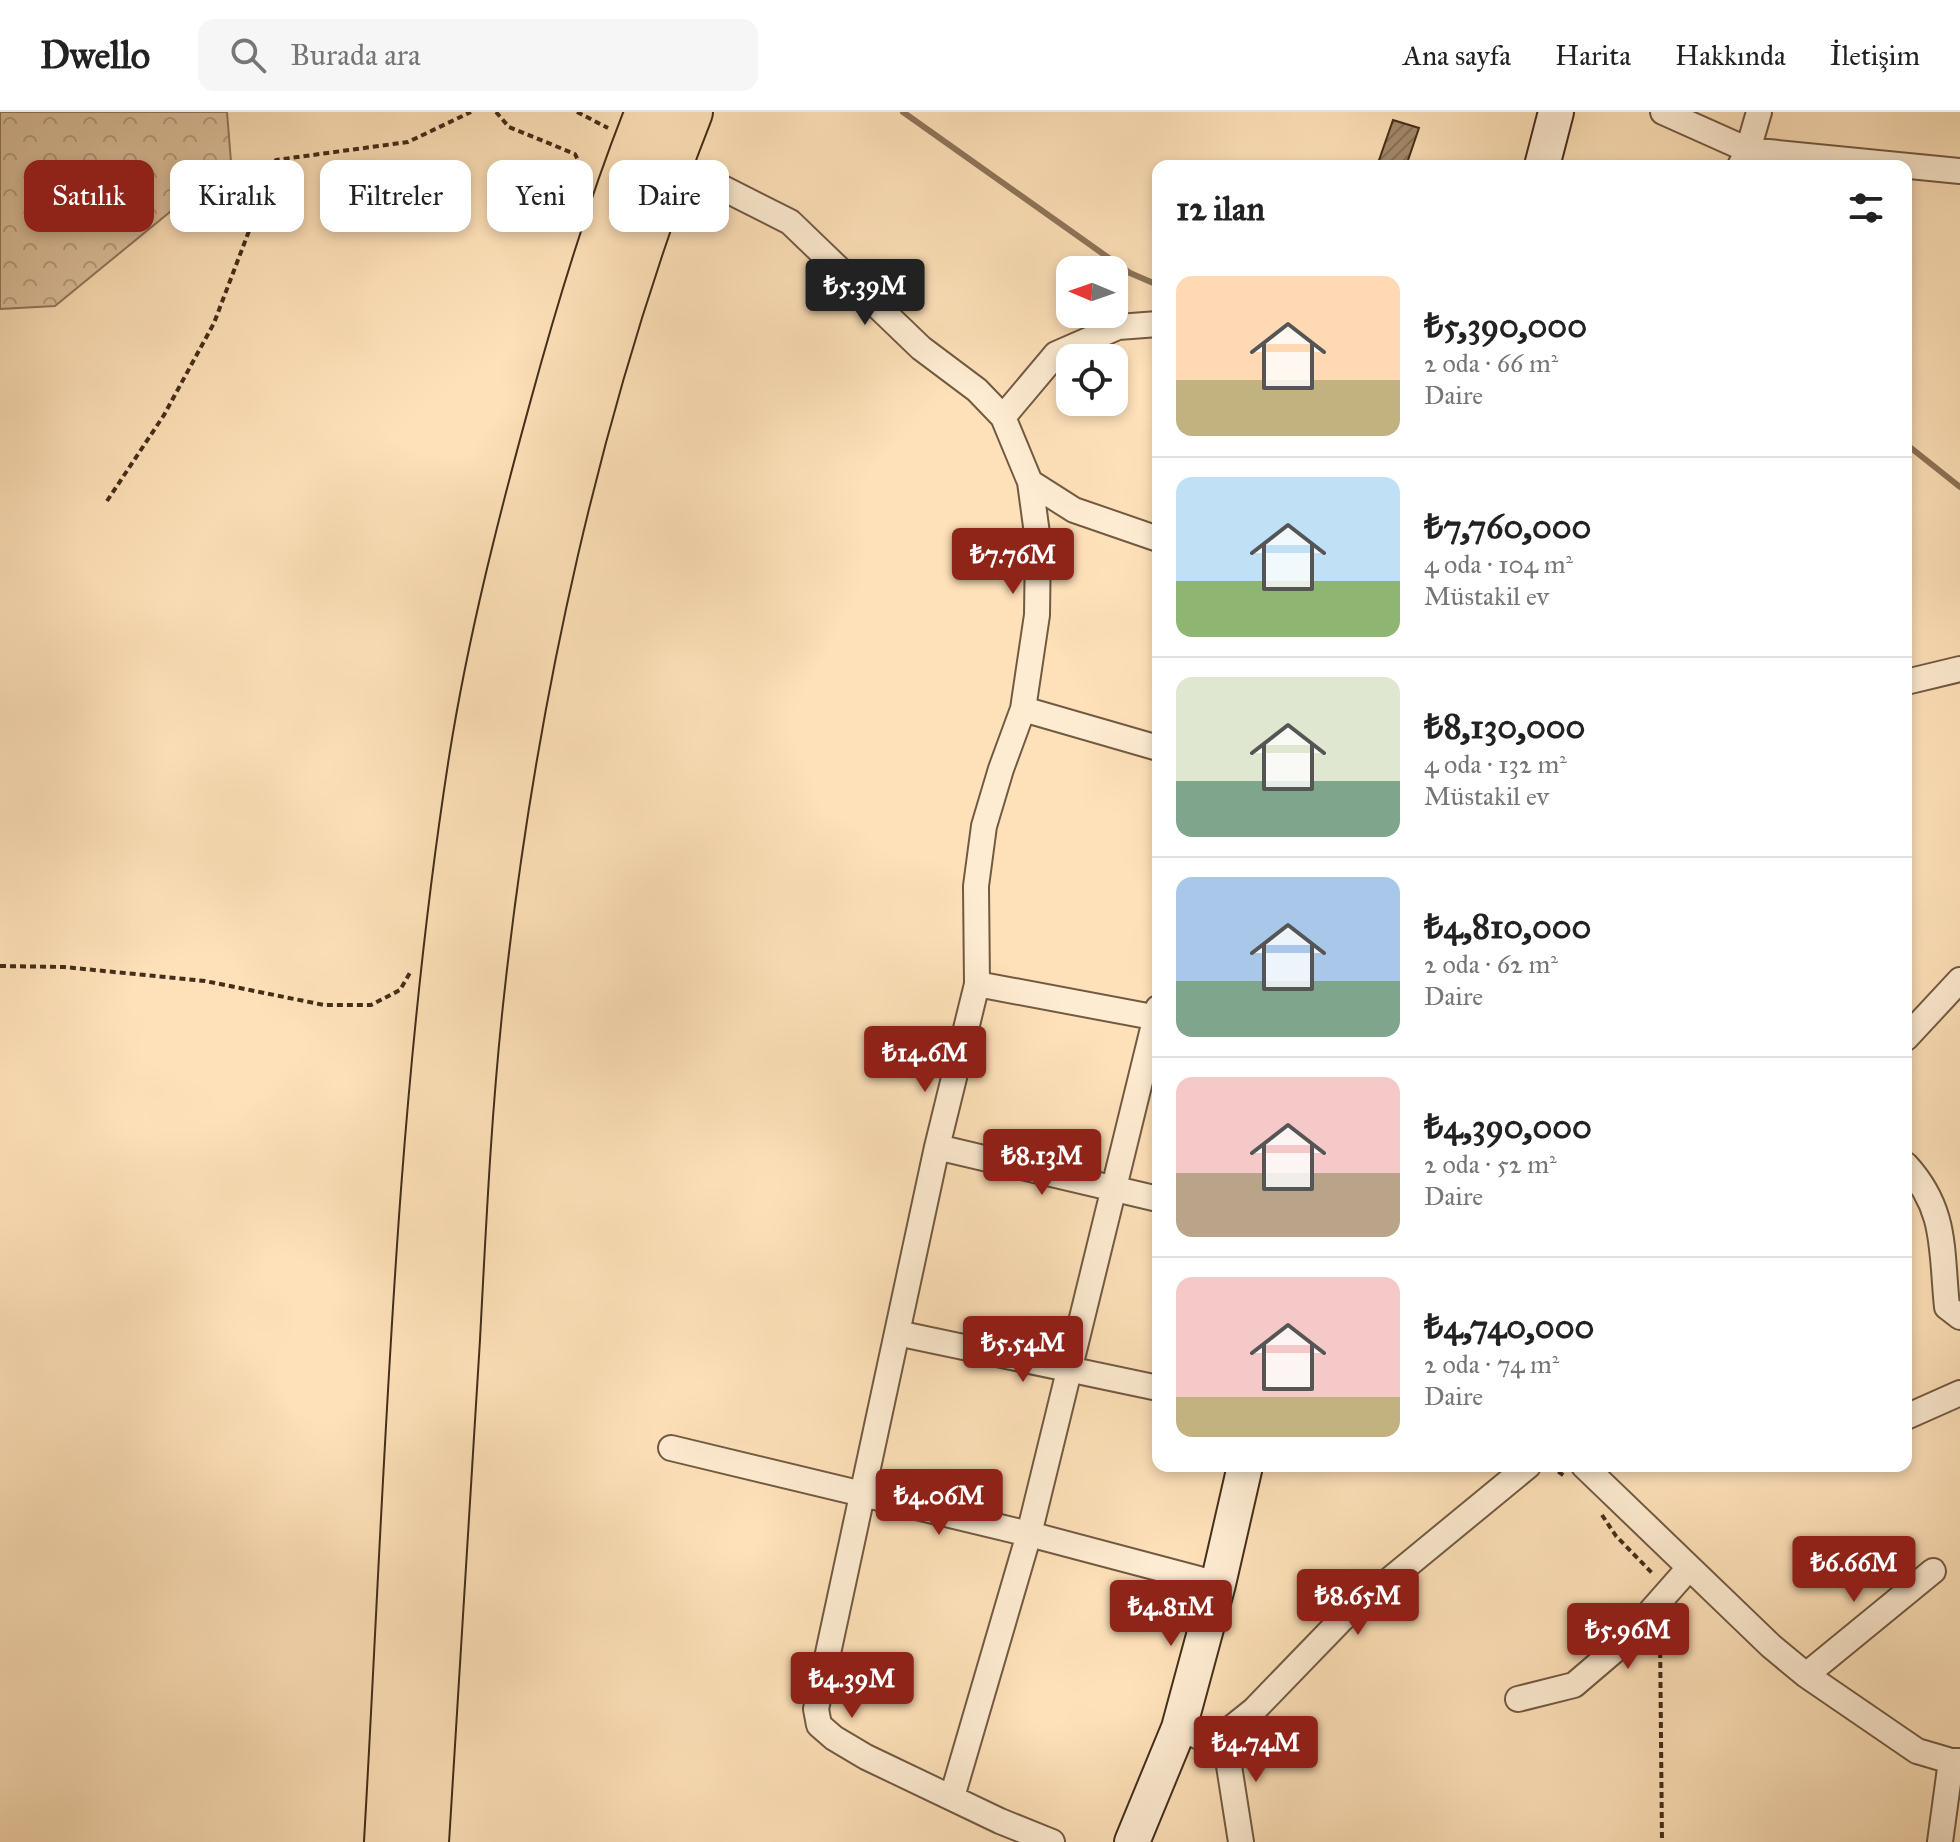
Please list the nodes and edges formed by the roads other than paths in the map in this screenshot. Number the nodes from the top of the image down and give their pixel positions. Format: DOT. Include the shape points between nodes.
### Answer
graph roads {
  1 [pos="648,112"];
  2 [pos="690,112"];
  3 [pos="1556,112"];
  4 [pos="1663,112"];
  5 [pos="1759,112"];
  6 [pos="1744,158"];
  7 [pos="1544,160"];
  8 [pos="1777,160"];
  9 [pos="1912,168"];
  10 [pos="1960,171"];
  11 [pos="729,191"];
  12 [pos="1152,324"];
  13 [pos="1003,417"];
  14 [pos="1030,482"];
  15 [pos="1152,537"];
  16 [pos="1960,669"];
  17 [pos="1912,681"];
  18 [pos="1023,709"];
  19 [pos="1152,746"];
  20 [pos="1960,980"];
  21 [pos="977,984"];
  22 [pos="1152,1013"];
  23 [pos="1912,1032"];
  24 [pos="1152,1034"];
  25 [pos="937,1147"];
  26 [pos="1912,1172"];
  27 [pos="1113,1190"];
  28 [pos="1152,1198"];
  29 [pos="1960,1317"];
  30 [pos="897,1333"];
  31 [pos="1068,1369"];
  32 [pos="1152,1387"];
  33 [pos="1960,1393"];
  34 [pos="1912,1414"];
  35 [pos="671,1448"];
  36 [pos="1244,1472"];
  37 [pos="1521,1472"];
  38 [pos="1579,1475"];
  39 [pos="861,1493"];
  40 [pos="1029,1534"];
  41 [pos="1689,1568"];
  42 [pos="1933,1571"];
  43 [pos="1218,1584"];
  44 [pos="1806,1675"];
  45 [pos="1518,1699"];
  46 [pos="1179,1728"];
  47 [pos="1224,1734"];
  48 [pos="1956,1761"];
  49 [pos="952,1797"];
  50 [pos="387,1842"];
  51 [pos="426,1842"];
  52 [pos="1052,1842"];
  53 [pos="1132,1842"];
  54 [pos="1241,1842"];
  55 [pos="1940,1842"];
  1 -- 50 [label="highway" via="604,235 542,446 473,754 429,1127"];
  2 -- 51 [label="highway" via="640,251 576,472 535,641 509,788 480,1000 466,1160"];
  3 -- 7 [label="street"];
  4 -- 6 [label="street"];
  5 -- 6 [label="street"];
  6 -- 8 [label="street"];
  9 -- 10 [label="street"];
  11 -- 13 [label="street" via="790,222 921,348"];
  12 -- 13 [label="street" via="1118,327 1056,354"];
  13 -- 14 [label="street"];
  14 -- 15 [label="street" via="1074,510"];
  14 -- 18 [label="street" via="1038,541 1037,615"];
  16 -- 17 [label="street"];
  18 -- 19 [label="street"];
  18 -- 21 [label="street" via="984,826 976,886"];
  20 -- 23 [label="street"];
  21 -- 22 [label="street"];
  21 -- 25 [label="street"];
  24 -- 27 [label="street"];
  25 -- 27 [label="street"];
  25 -- 30 [label="street"];
  26 -- 29 [label="street" via="1938,1215 1947,1307"];
  27 -- 28 [label="street"];
  27 -- 31 [label="street"];
  30 -- 31 [label="street"];
  30 -- 39 [label="street"];
  31 -- 32 [label="street"];
  31 -- 40 [label="street"];
  33 -- 34 [label="street"];
  35 -- 39 [label="street"];
  36 -- 43 [label="street"];
  37 -- 47 [label="street" via="1342,1619"];
  38 -- 41 [label="street"];
  39 -- 40 [label="street"];
  39 -- 49 [label="street" via="816,1709 819,1725 866,1757"];
  40 -- 43 [label="street"];
  40 -- 49 [label="street"];
  41 -- 44 [label="street"];
  41 -- 45 [label="street" via="1622,1644 1574,1685"];
  42 -- 44 [label="street"];
  43 -- 46 [label="street"];
  44 -- 48 [label="street" via="1917,1751"];
  46 -- 47 [label="street" via="1204,1739"];
  46 -- 53 [label="street"];
  47 -- 54 [label="street"];
  48 -- 55 [label="street"];
  49 -- 52 [label="street"];
}
